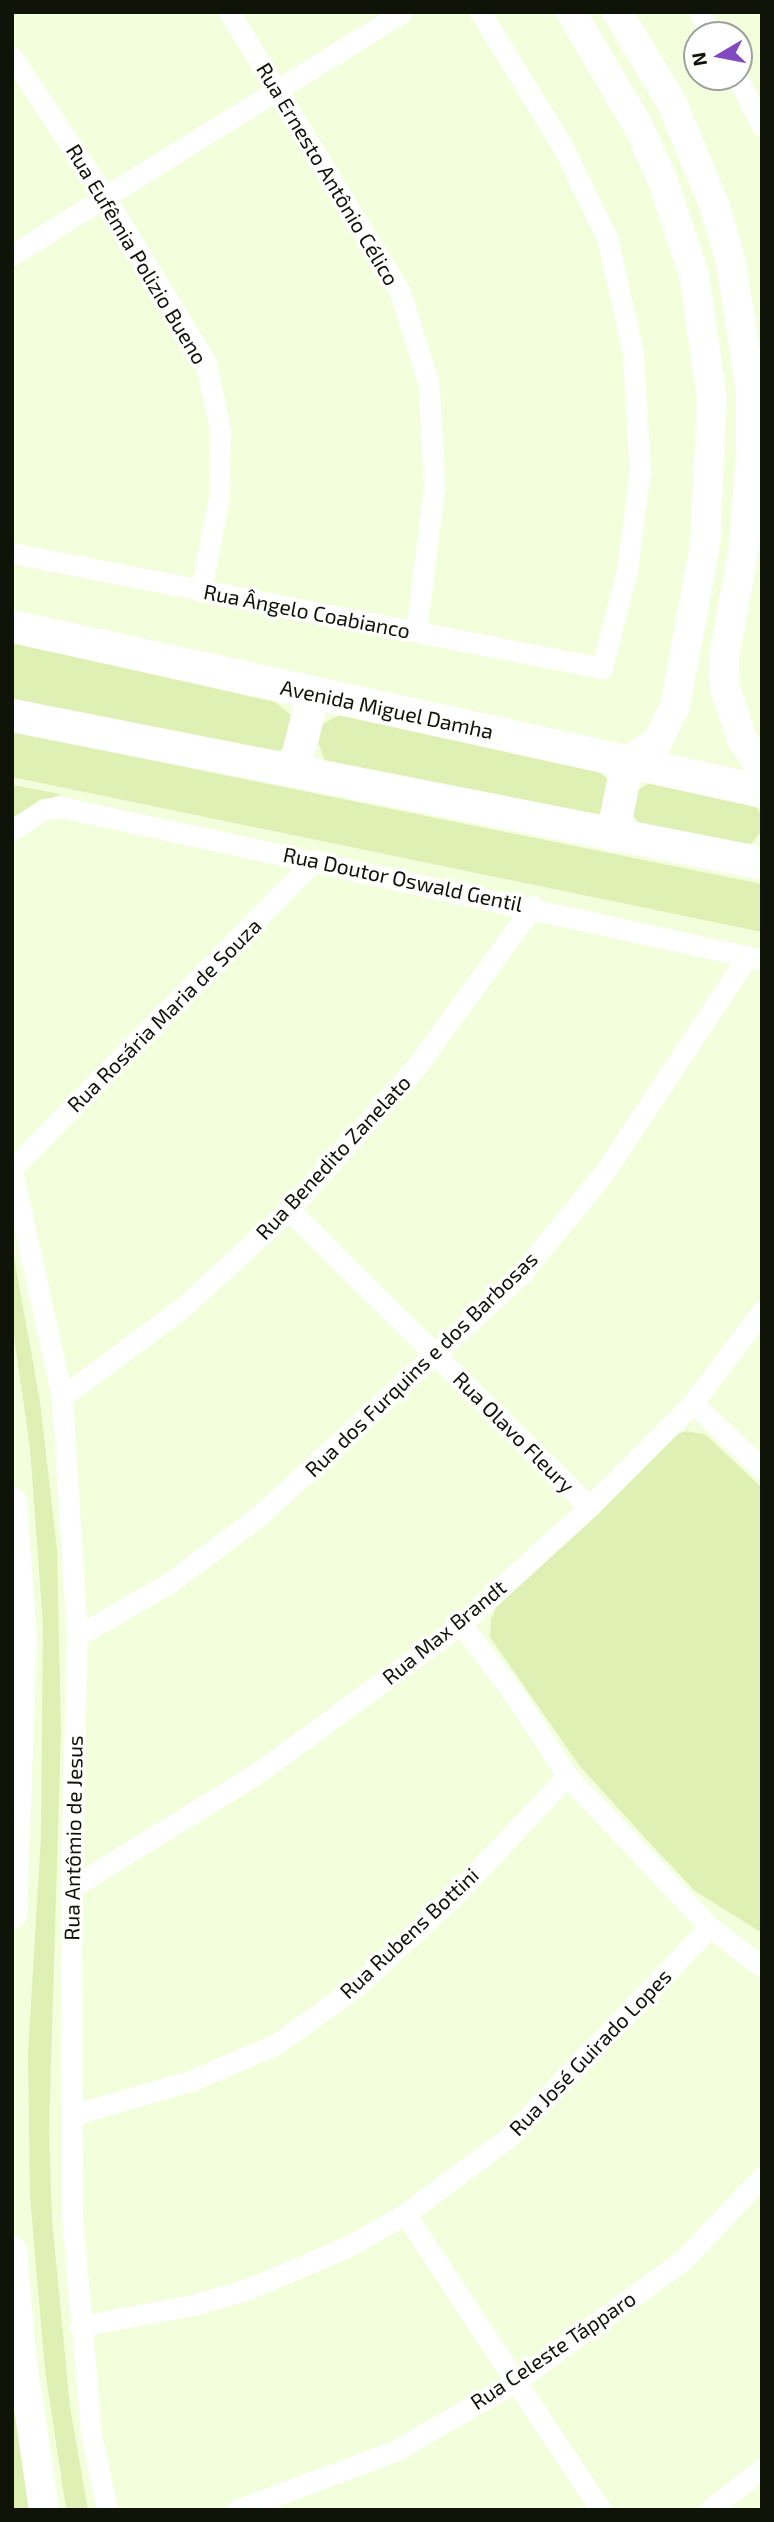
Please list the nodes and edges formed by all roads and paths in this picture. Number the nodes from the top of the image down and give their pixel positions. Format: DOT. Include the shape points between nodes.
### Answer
graph roads {
  1 [pos="229,12"];
  2 [pos="403,12"];
  3 [pos="480,12"];
  4 [pos="570,12"];
  5 [pos="617,12"];
  6 [pos="12,57"];
  7 [pos="278,90"];
  8 [pos="744,91"];
  9 [pos="762,126"];
  10 [pos="105,197"];
  11 [pos="12,255"];
  12 [pos="12,553"];
  13 [pos="201,590"];
  14 [pos="12,626"];
  15 [pos="416,632"];
  16 [pos="313,693"];
  17 [pos="12,715"];
  18 [pos="627,762"];
  19 [pos="294,769"];
  20 [pos="762,769"];
  21 [pos="762,791"];
  22 [pos="12,830"];
  23 [pos="612,835"];
  24 [pos="315,860"];
  25 [pos="762,863"];
  26 [pos="533,906"];
  27 [pos="755,958"];
  28 [pos="12,1169"];
  29 [pos="289,1210"];
  30 [pos="762,1311"];
  31 [pos="434,1353"];
  32 [pos="62,1397"];
  33 [pos="693,1403"];
  34 [pos="762,1469"];
  35 [pos="12,1502"];
  36 [pos="589,1507"];
  37 [pos="461,1624"];
  38 [pos="76,1636"];
  39 [pos="567,1776"];
  40 [pos="14,1803"];
  41 [pos="71,1888"];
  42 [pos="13,1894"];
  43 [pos="12,1914"];
  44 [pos="710,1927"];
  45 [pos="762,1967"];
  46 [pos="72,2115"];
  47 [pos="762,2176"];
  48 [pos="405,2214"];
  49 [pos="12,2251"];
  50 [pos="80,2326"];
  51 [pos="516,2381"];
  52 [pos="762,2469"];
  53 [pos="44,2510"];
  54 [pos="107,2510"];
  55 [pos="237,2510"];
  56 [pos="601,2510"];
  57 [pos="709,2510"];
  1 -- 7 [label="street, Rua Ernesto Antônio Célico"];
  2 -- 7 [label="street"];
  3 -- 15 [label="street, Rua Ângelo Coabianco" via="564,147 607,238 633,352 640,471 627,570 602,668"];
  4 -- 18 [label="street" via="638,126 662,179 694,275 712,399 705,545 675,707 658,741"];
  5 -- 20 [label="street" via="672,103 715,207 731,262 751,391 751,456 744,547 724,658 725,688 742,739"];
  6 -- 10 [label="street, Rua Eufêmia Polizio Bueno"];
  7 -- 10 [label="street"];
  7 -- 15 [label="street, Rua Ernesto Antônio Célico" via="400,292 429,385 434,488"];
  8 -- 9 [label="street"];
  10 -- 11 [label="street"];
  10 -- 13 [label="street, Rua Eufêmia Polizio Bueno" via="206,363 220,430 219,485"];
  12 -- 13 [label="street, Rua Ângelo Coabianco"];
  13 -- 15 [label="street, Rua Ângelo Coabianco"];
  14 -- 16 [label="main road, Avenida Miguel Damha"];
  16 -- 18 [label="main road, Avenida Miguel Damha"];
  16 -- 19 [label="main road"];
  17 -- 19 [label="main road"];
  18 -- 21 [label="main road, Avenida Miguel Damha"];
  18 -- 23 [label="main road"];
  19 -- 23 [label="main road"];
  22 -- 24 [label="street, Rua Doutor Oswald Gentil" via="44,809 61,807"];
  23 -- 25 [label="main road"];
  24 -- 26 [label="street, Rua Doutor Oswald Gentil"];
  24 -- 28 [label="street, Rua Rosária Maria de Souza"];
  26 -- 27 [label="street, Rua Doutor Oswald Gentil"];
  26 -- 29 [label="street, Rua Benedito Zanelato" via="416,1068"];
  27 -- 31 [label="street, Rua dos Furquins e dos Barbosas" via="603,1174 522,1273"];
  28 -- 32 [label="street, Rua Antômio de Jesus"];
  29 -- 31 [label="street, Rua Olavo Fleury"];
  29 -- 32 [label="street, Rua Benedito Zanelato" via="182,1308"];
  30 -- 33 [label="street, Rua Max Brandt"];
  31 -- 36 [label="street, Rua Olavo Fleury"];
  31 -- 38 [label="street, Rua dos Furquins e dos Barbosas" via="355,1432 259,1516 169,1583"];
  32 -- 38 [label="street, Rua Antômio de Jesus"];
  33 -- 34 [label="street"];
  33 -- 36 [label="street, Rua Max Brandt"];
  35 -- 40 [label="street" via="22,1641"];
  36 -- 37 [label="street, Rua Max Brandt"];
  37 -- 39 [label="street"];
  37 -- 41 [label="street, Rua Max Brandt" via="259,1772"];
  38 -- 41 [label="street, Rua Antômio de Jesus"];
  39 -- 44 [label="street"];
  39 -- 46 [label="street, Rua Rubens Bottini" via="453,1896 358,1986 275,2045 190,2081"];
  40 -- 42 [label="street"];
  41 -- 46 [label="street, Rua Antômio de Jesus"];
  42 -- 43 [label="street"];
  44 -- 45 [label="street"];
  44 -- 48 [label="street, Rua José Guirado Lopes" via="509,2137"];
  46 -- 50 [label="street, Rua Antômio de Jesus" via="72,2216"];
  47 -- 51 [label="street, Rua Celeste Tápparo" via="682,2260"];
  48 -- 50 [label="street, Rua José Guirado Lopes" via="347,2247 248,2290"];
  48 -- 51 [label="street"];
  49 -- 53 [label="street" via="21,2354"];
  50 -- 54 [label="street, Rua Antômio de Jesus" via="92,2434"];
  51 -- 55 [label="street, Rua Celeste Tápparo" via="395,2451"];
  51 -- 56 [label="street"];
  52 -- 57 [label="street"];
}
